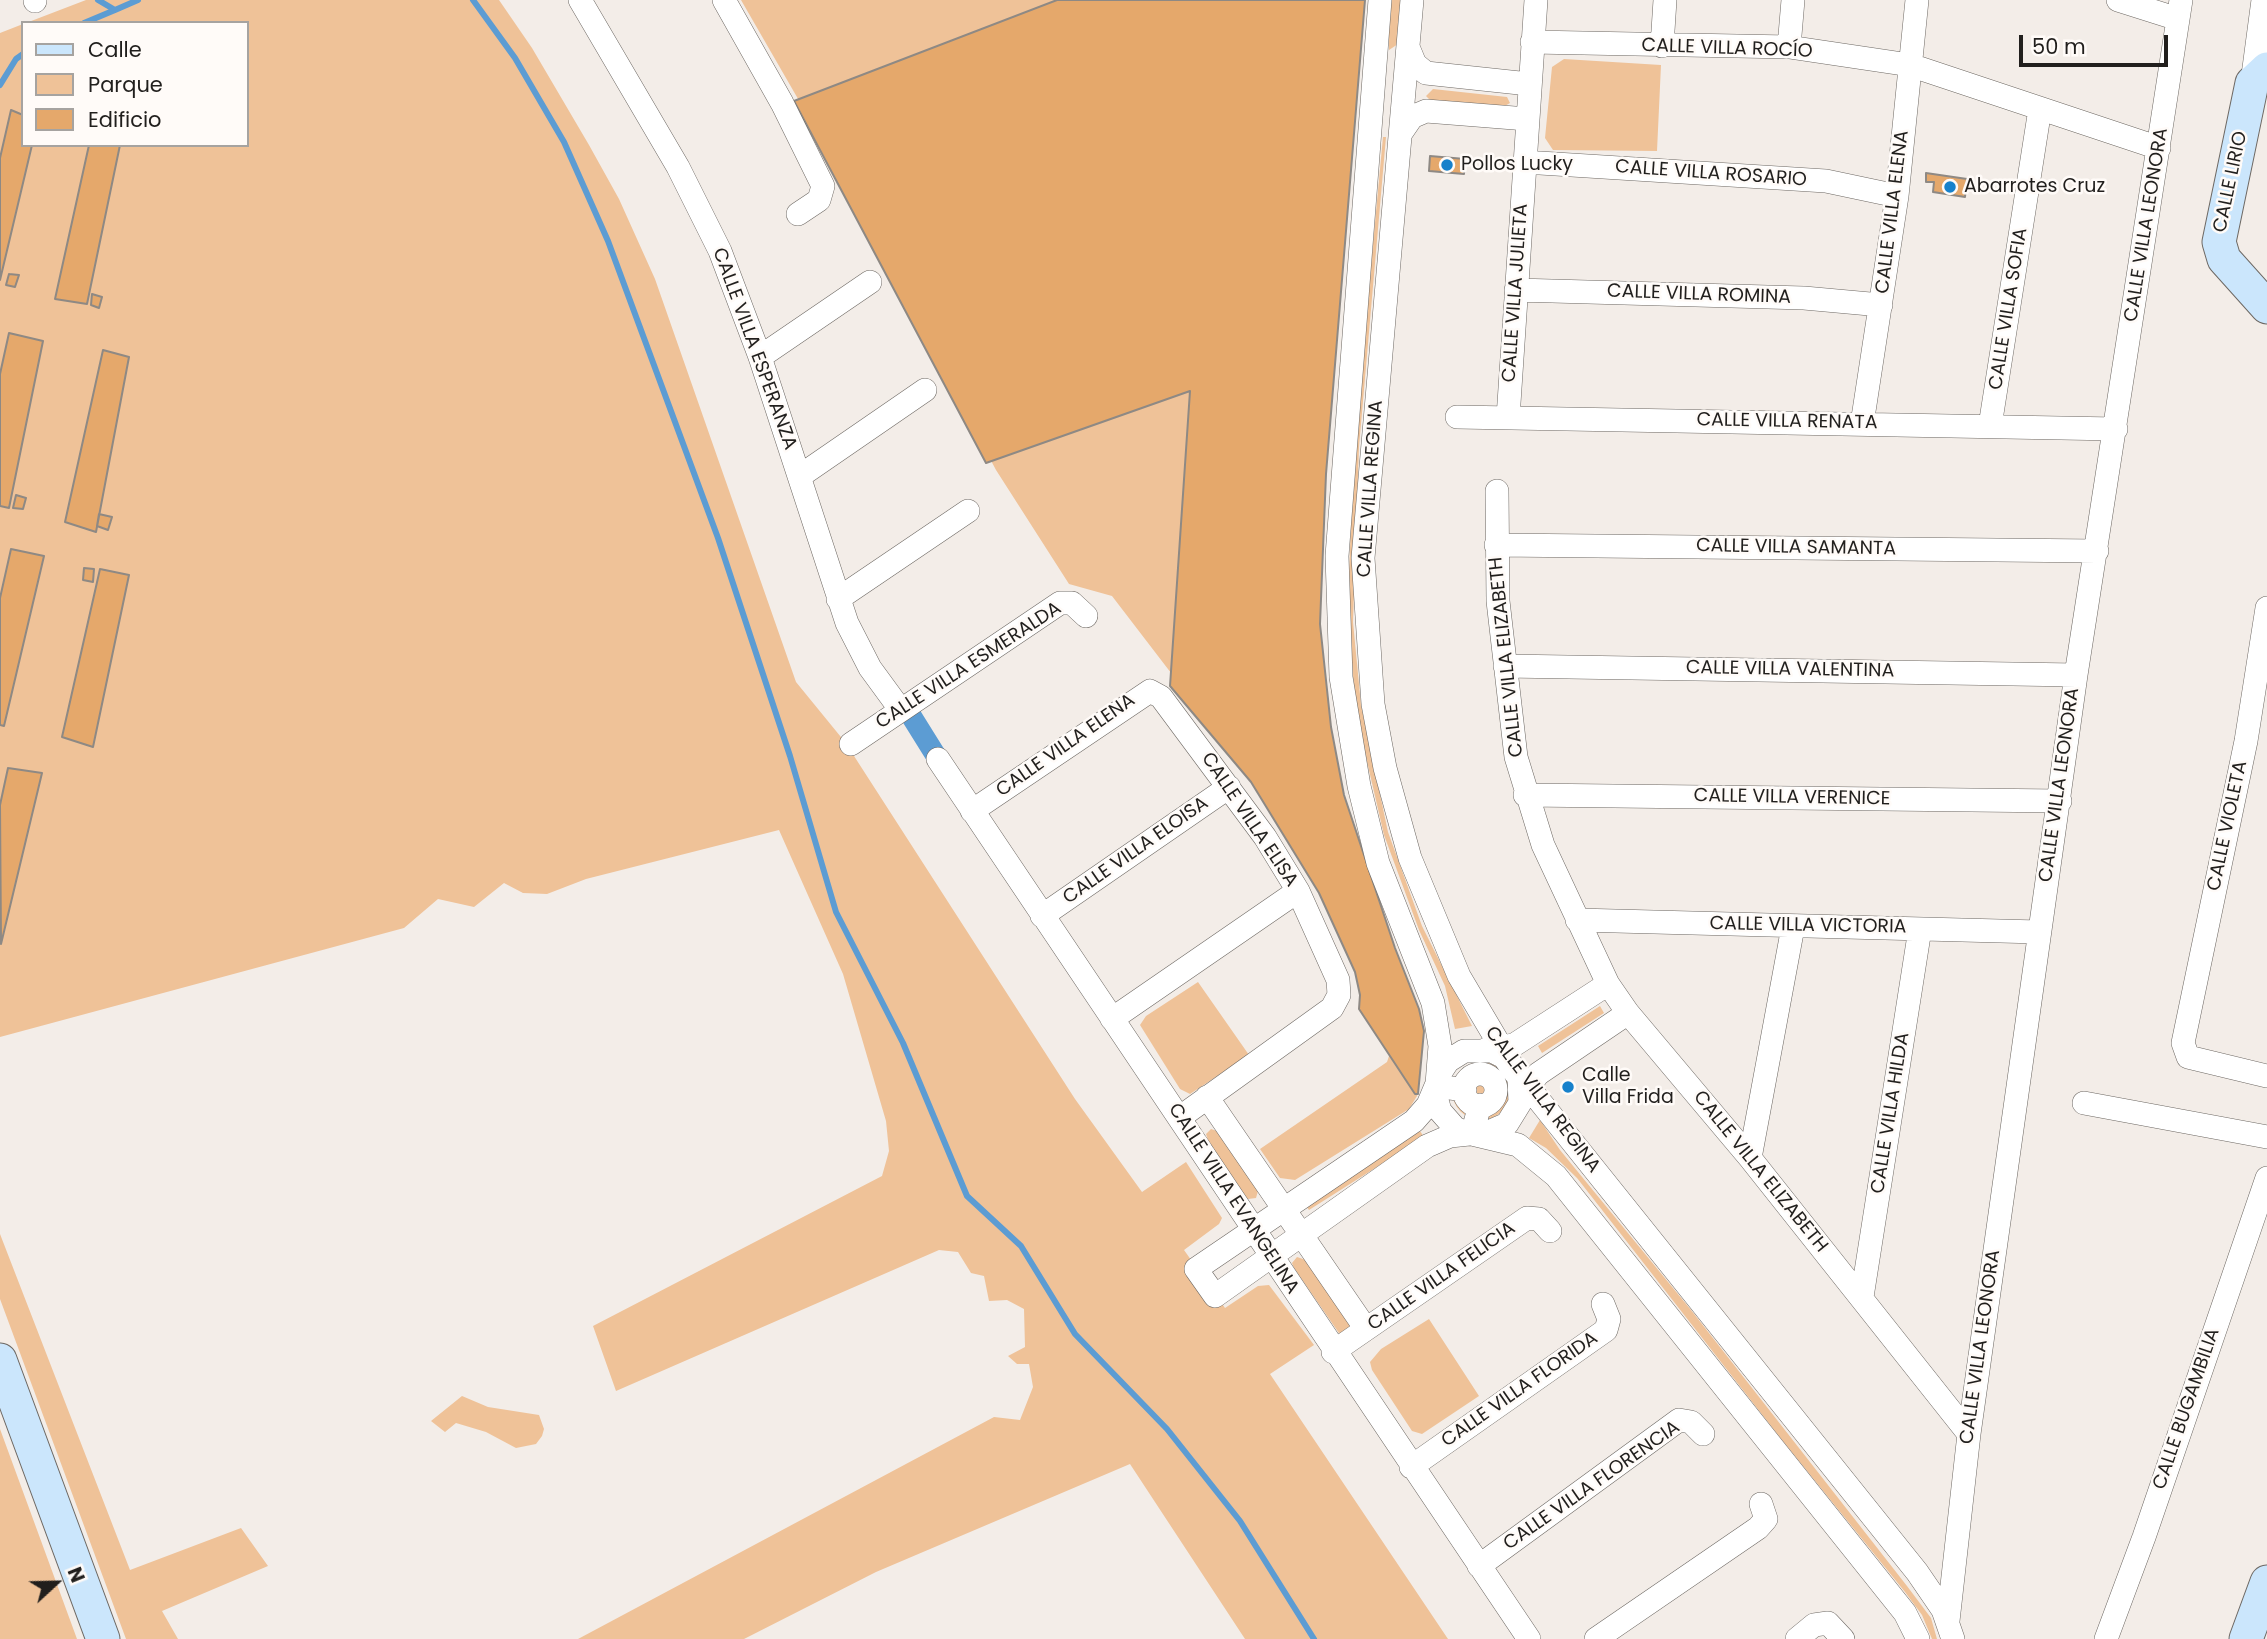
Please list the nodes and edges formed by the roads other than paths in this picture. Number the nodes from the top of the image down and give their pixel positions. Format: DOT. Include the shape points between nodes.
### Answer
graph roads {
  1 [pos="580,0"];
  2 [pos="724,0"];
  3 [pos="1380,0"];
  4 [pos="1412,0"];
  5 [pos="1536,0"];
  6 [pos="1665,0"];
  7 [pos="1793,0"];
  8 [pos="1917,0"];
  9 [pos="2118,0"];
  10 [pos="2263,0"];
  11 [pos="2180,10"];
  12 [pos="1377,34"];
  13 [pos="1532,42"];
  14 [pos="1408,45"];
  15 [pos="1662,46"];
  16 [pos="1789,47"];
  17 [pos="1910,65"];
  18 [pos="2261,76"];
  19 [pos="1529,84"];
  20 [pos="1406,85"];
  21 [pos="2040,109"];
  22 [pos="1426,111"];
  23 [pos="1527,119"];
  24 [pos="1368,136"];
  25 [pos="1400,138"];
  26 [pos="2159,148"];
  27 [pos="1524,162"];
  28 [pos="1897,196"];
  29 [pos="798,214"];
  30 [pos="870,282"];
  31 [pos="1516,290"];
  32 [pos="1881,305"];
  33 [pos="2267,307"];
  34 [pos="761,357"];
  35 [pos="925,390"];
  36 [pos="1457,417"];
  37 [pos="1508,418"];
  38 [pos="1862,424"];
  39 [pos="1990,426"];
  40 [pos="2116,429"];
  41 [pos="800,475"];
  42 [pos="1497,491"];
  43 [pos="968,512"];
  44 [pos="1496,545"];
  45 [pos="2097,551"];
  46 [pos="838,599"];
  47 [pos="2267,608"];
  48 [pos="1086,616"];
  49 [pos="1505,666"];
  50 [pos="2076,675"];
  51 [pos="1161,697"];
  52 [pos="901,709"];
  53 [pos="851,744"];
  54 [pos="938,759"];
  55 [pos="1229,787"];
  56 [pos="1525,795"];
  57 [pos="2060,801"];
  58 [pos="972,811"];
  59 [pos="1297,891"];
  60 [pos="1042,916"];
  61 [pos="1577,920"];
  62 [pos="1793,927"];
  63 [pos="1920,929"];
  64 [pos="2039,932"];
  65 [pos="1608,984"];
  66 [pos="1628,1013"];
  67 [pos="1112,1019"];
  68 [pos="2267,1076"];
  69 [pos="1481,1089"];
  70 [pos="1207,1097"];
  71 [pos="2084,1103"];
  72 [pos="1179,1118"];
  73 [pos="2267,1137"];
  74 [pos="1750,1158"];
  75 [pos="2267,1178"];
  76 [pos="1280,1230"];
  77 [pos="1550,1231"];
  78 [pos="1862,1297"];
  79 [pos="1603,1304"];
  80 [pos="1366,1329"];
  81 [pos="1333,1352"];
  82 [pos="0,1360"];
  83 [pos="1703,1434"];
  84 [pos="1969,1434"];
  85 [pos="1411,1466"];
  86 [pos="1761,1504"];
  87 [pos="1479,1566"];
  88 [pos="1952,1572"];
  89 [pos="2267,1582"];
  90 [pos="1925,1583"];
  91 [pos="1951,1631"];
  92 [pos="103,1639"];
  93 [pos="1529,1639"];
  94 [pos="1596,1639"];
  95 [pos="1797,1639"];
  96 [pos="1843,1639"];
  97 [pos="1919,1639"];
  98 [pos="2106,1639"];
  99 [pos="2246,1639"];
  1 -- 34 [label="street, CALLE VILLA ESPERANZA" via="678,167 720,251"];
  2 -- 29 [label="street" via="823,186 819,200"];
  3 -- 12 [label="street, CALLE VILLA REGINA"];
  4 -- 14 [label="street"];
  5 -- 13 [label="street, CALLE VILLA JULIETA"];
  6 -- 15 [label="street"];
  7 -- 16 [label="street"];
  8 -- 17 [label="street, CALLE VILLA ELENA"];
  9 -- 11 [label="street"];
  10 -- 18 [label="street"];
  11 -- 26 [label="street, CALLE VILLA LEONORA"];
  12 -- 14 [label="street" via="1387,54 1399,55"];
  12 -- 20 [label="street" via="1380,60"];
  12 -- 24 [label="street, CALLE VILLA REGINA"];
  13 -- 15 [label="street, CALLE VILLA ROCÍO"];
  13 -- 19 [label="street, CALLE VILLA JULIETA"];
  14 -- 20 [label="street" via="1415,64"];
  15 -- 16 [label="street, CALLE VILLA ROCÍO"];
  16 -- 17 [label="street, CALLE VILLA ROCÍO"];
  17 -- 21 [label="street, CALLE VILLA ROCÍO"];
  17 -- 28 [label="street, CALLE VILLA ELENA"];
  18 -- 33 [label="street, CALLE LIRIO" via="2219,242 2224,259"];
  19 -- 20 [label="street"];
  19 -- 23 [label="street, CALLE VILLA JULIETA"];
  20 -- 22 [label="street"];
  20 -- 24 [label="street" via="1378,103"];
  20 -- 25 [label="street, CALLE VILLA REGINA"];
  21 -- 26 [label="street, CALLE VILLA ROCÍO"];
  21 -- 39 [label="street, CALLE VILLA SOFIA"];
  22 -- 23 [label="street"];
  22 -- 25 [label="street" via="1412,117"];
  23 -- 27 [label="street, CALLE VILLA JULIETA"];
  24 -- 25 [label="street" via="1387,128"];
  24 -- 69 [label="street, CALLE VILLA REGINA" via="1335,583 1340,677 1378,863 1433,1003 1440,1046"];
  25 -- 69 [label="street, CALLE VILLA REGINA" via="1363,558 1370,672 1385,768 1417,879 1459,976"];
  26 -- 40 [label="street, CALLE VILLA LEONORA"];
  27 -- 28 [label="street, CALLE VILLA ROSARIO" via="1826,181"];
  27 -- 31 [label="street, CALLE VILLA JULIETA"];
  28 -- 32 [label="street, CALLE VILLA ELENA"];
  30 -- 34 [label="street"];
  31 -- 32 [label="street, CALLE VILLA ROMINA" via="1804,298"];
  31 -- 37 [label="street, CALLE VILLA JULIETA"];
  32 -- 38 [label="street, CALLE VILLA ELENA"];
  34 -- 41 [label="street, CALLE VILLA ESPERANZA"];
  35 -- 41 [label="street"];
  36 -- 37 [label="street, CALLE VILLA RENATA"];
  37 -- 38 [label="street, CALLE VILLA RENATA"];
  38 -- 39 [label="street, CALLE VILLA RENATA"];
  39 -- 40 [label="street, CALLE VILLA RENATA"];
  40 -- 45 [label="street, CALLE VILLA LEONORA"];
  41 -- 46 [label="street, CALLE VILLA ESPERANZA"];
  42 -- 44 [label="street, CALLE VILLA ELIZABETH"];
  43 -- 46 [label="street"];
  44 -- 45 [label="street, CALLE VILLA SAMANTA"];
  44 -- 49 [label="street, CALLE VILLA ELIZABETH"];
  45 -- 50 [label="street, CALLE VILLA LEONORA"];
  46 -- 52 [label="street, CALLE VILLA ESPERANZA" via="870,668"];
  47 -- 68 [label="street, CALLE VIOLETA" via="2246,741 2183,1043 2188,1057"];
  48 -- 52 [label="street, CALLE VILLA ESMERALDA" via="1072,603 1060,603"];
  49 -- 50 [label="street, CALLE VILLA VALENTINA"];
  49 -- 56 [label="street, CALLE VILLA ELIZABETH"];
  50 -- 57 [label="street, CALLE VILLA LEONORA"];
  51 -- 55 [label="street, CALLE VILLA ELISA"];
  51 -- 58 [label="street, CALLE VILLA ELENA" via="1150,691 1143,694"];
  52 -- 53 [label="street, CALLE VILLA ESMERALDA"];
  54 -- 58 [label="street, CALLE VILLA EVANGELINA"];
  55 -- 59 [label="street, CALLE VILLA ELISA"];
  55 -- 60 [label="street, CALLE VILLA ELOISA"];
  56 -- 57 [label="street, CALLE VILLA VERENICE"];
  56 -- 61 [label="street, CALLE VILLA ELIZABETH"];
  57 -- 64 [label="street, CALLE VILLA LEONORA"];
  58 -- 60 [label="street, CALLE VILLA EVANGELINA"];
  59 -- 67 [label="street"];
  59 -- 70 [label="street, CALLE VILLA ELISA" via="1338,980 1336,1002"];
  60 -- 67 [label="street, CALLE VILLA EVANGELINA"];
  61 -- 62 [label="street, CALLE VILLA VICTORIA"];
  61 -- 65 [label="street, CALLE VILLA ELIZABETH"];
  62 -- 63 [label="street, CALLE VILLA VICTORIA"];
  62 -- 74 [label="street"];
  63 -- 64 [label="street, CALLE VILLA VICTORIA"];
  63 -- 78 [label="street, CALLE VILLA HILDA"];
  64 -- 84 [label="street, CALLE VILLA LEONORA"];
  65 -- 66 [label="street, CALLE VILLA ELIZABETH"];
  65 -- 69 [label="street" via="1520,1042"];
  66 -- 69 [label="street" via="1538,1074"];
  66 -- 74 [label="street, CALLE VILLA ELIZABETH"];
  67 -- 72 [label="street, CALLE VILLA EVANGELINA"];
  69 -- 76 [label="street" via="1427,1105 1415,1121"];
  69 -- 76 [label="street" via="1450,1136"];
  69 -- 90 [label="street, CALLE VILLA REGINA"];
  69 -- 97 [label="street, CALLE VILLA REGINA" via="1518,1145 1556,1176 1905,1613"];
  70 -- 72 [label="street, CALLE VILLA ELISA"];
  70 -- 76 [label="street, CALLE VILLA EVANGELINA"];
  71 -- 73 [label="street"];
  72 -- 76 [label="street, CALLE VILLA EVANGELINA"];
  74 -- 78 [label="street, CALLE VILLA ELIZABETH"];
  75 -- 98 [label="street, CALLE BUGAMBILIA"];
  76 -- 80 [label="street, CALLE VILLA EVANGELINA"];
  76 -- 81 [label="street, CALLE VILLA EVANGELINA"];
  77 -- 80 [label="street, CALLE VILLA FELICIA" via="1543,1222 1527,1218"];
  78 -- 84 [label="street, CALLE VILLA ELIZABETH"];
  79 -- 85 [label="street, CALLE VILLA FLORIDA" via="1609,1319 1606,1330"];
  80 -- 81 [label="street, CALLE VILLA FELICIA"];
  81 -- 85 [label="street, CALLE VILLA EVANGELINA"];
  82 -- 92 [label="street"];
  83 -- 87 [label="street, CALLE VILLA FLORENCIA" via="1691,1422 1679,1420"];
  84 -- 88 [label="street, CALLE VILLA LEONORA"];
  85 -- 87 [label="street, CALLE VILLA EVANGELINA"];
  86 -- 94 [label="street" via="1766,1519 1758,1528"];
  87 -- 93 [label="street, CALLE VILLA EVANGELINA"];
  88 -- 90 [label="street" via="1944,1581"];
  88 -- 91 [label="street, CALLE VILLA LEONORA"];
  89 -- 99 [label="street"];
  90 -- 91 [label="street, CALLE VILLA REGINA"];
  95 -- 96 [label="street" via="1814,1625 1828,1623"];
}
